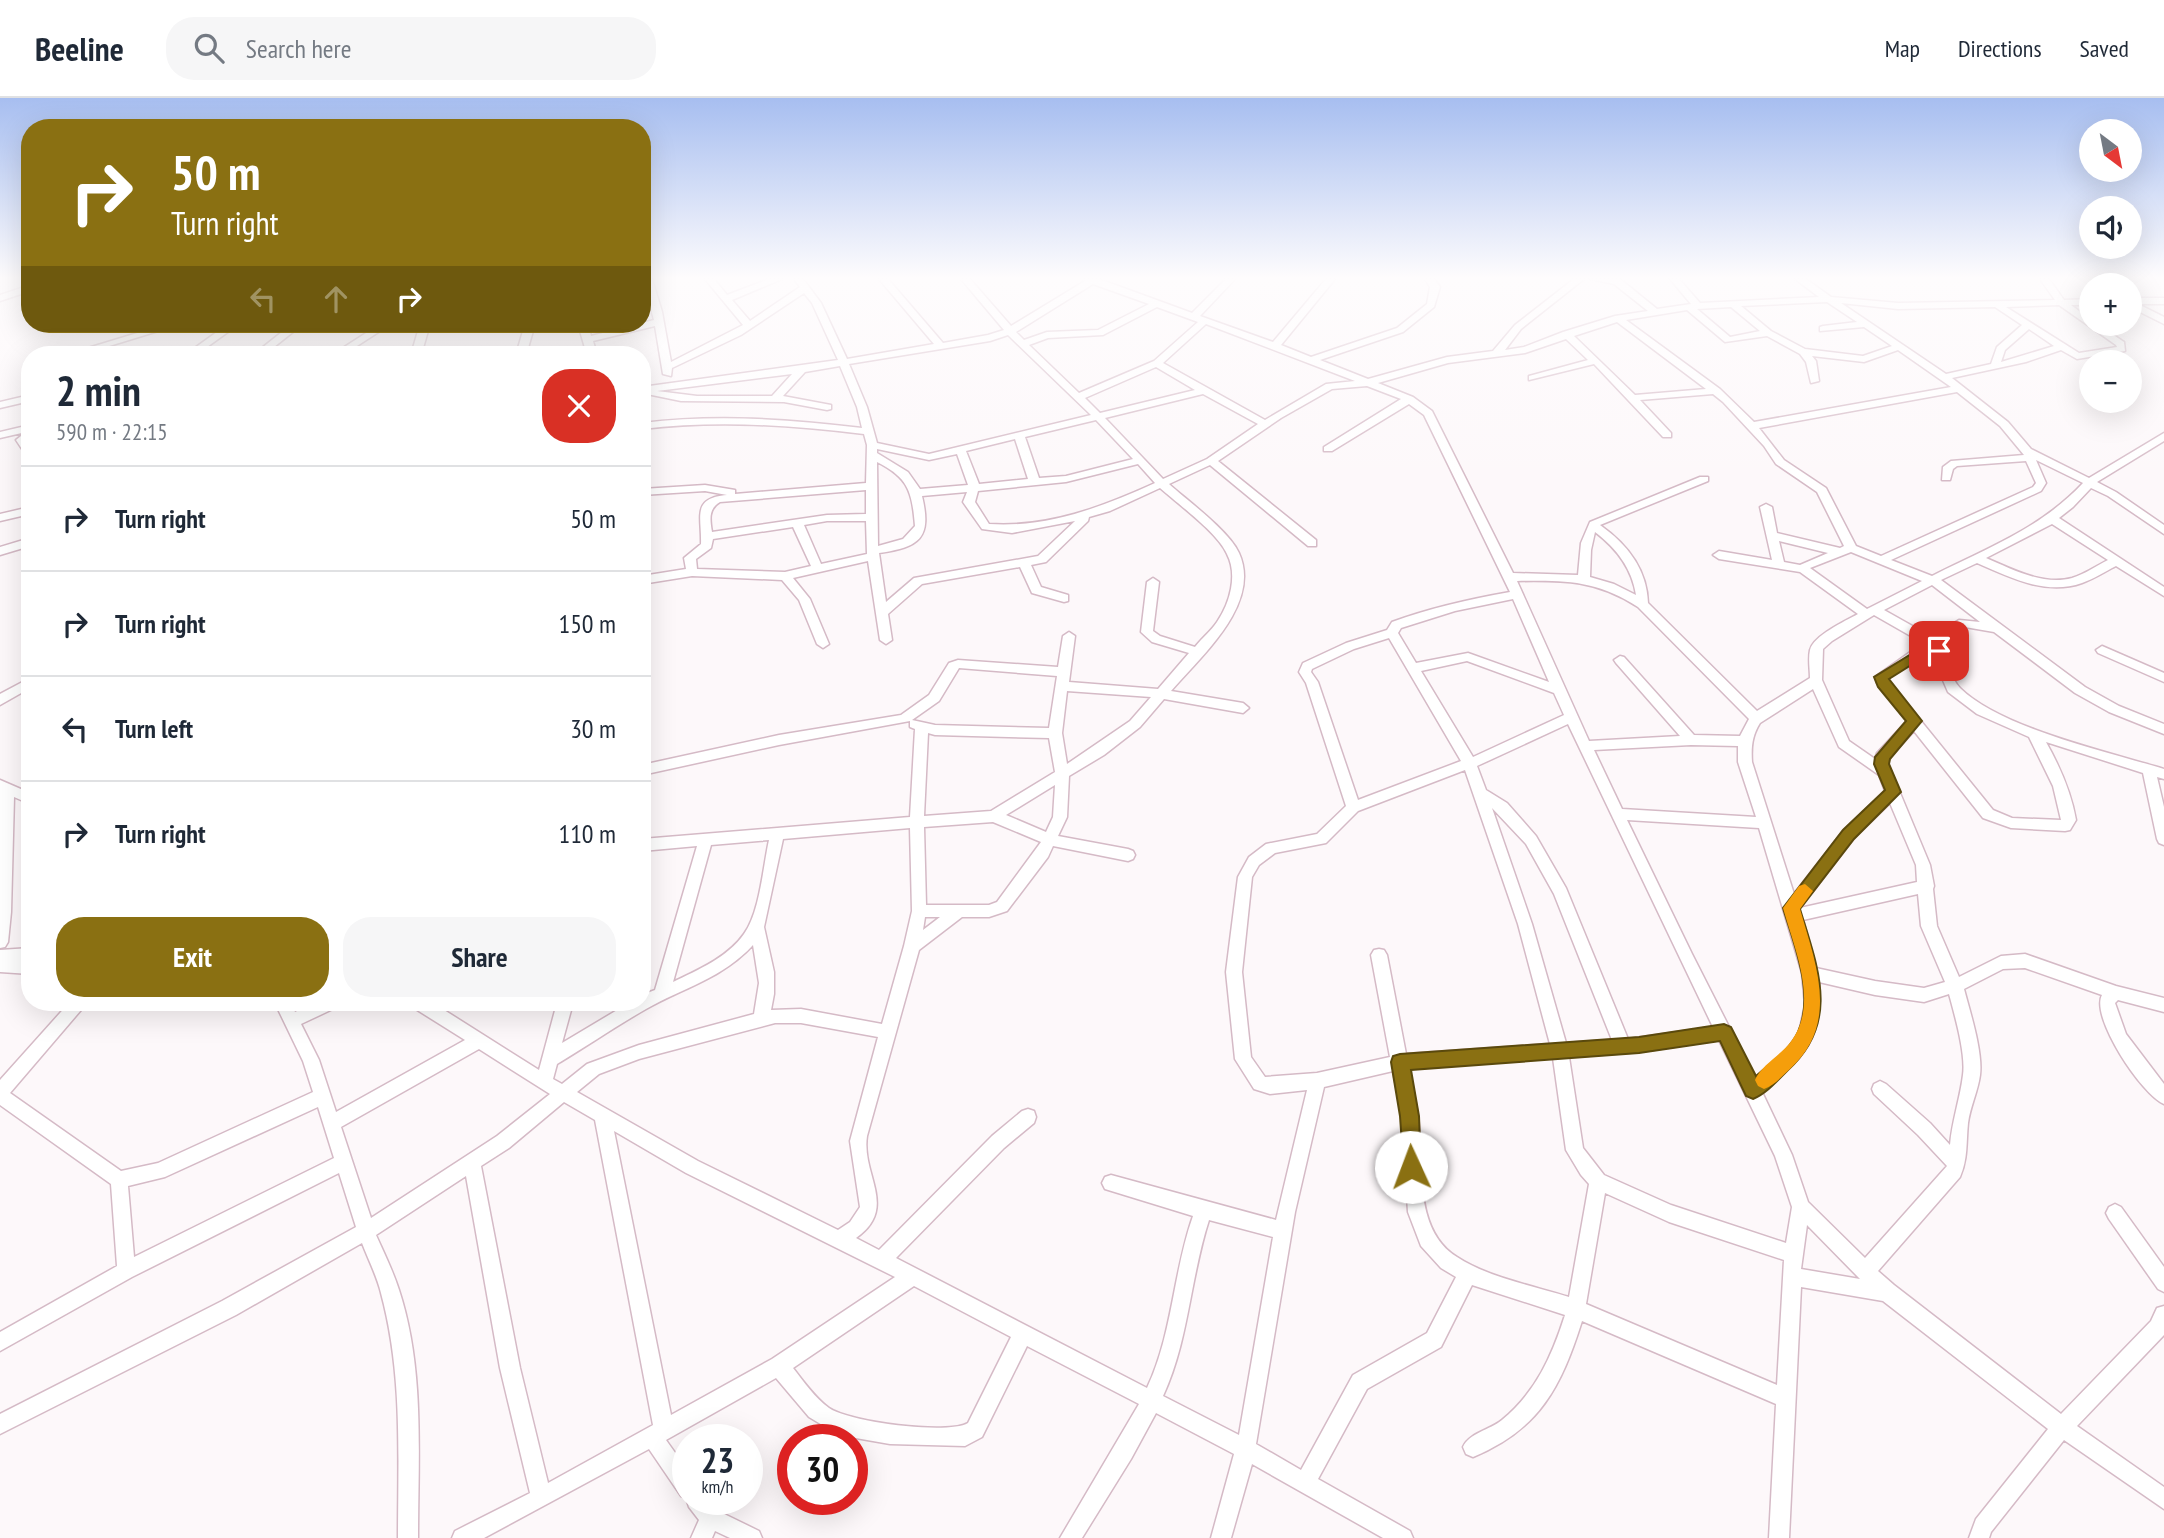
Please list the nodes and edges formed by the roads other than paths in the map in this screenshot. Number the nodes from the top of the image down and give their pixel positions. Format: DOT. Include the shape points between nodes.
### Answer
graph roads {
  1 [pos="663,346"];
  2 [pos="709,346"];
  3 [pos="835,346"];
  4 [pos="940,346"];
  5 [pos="1024,346"];
  6 [pos="1173,346"];
  7 [pos="1275,346"];
  8 [pos="1352,346"];
  9 [pos="1502,346"];
  10 [pos="1535,346"];
  11 [pos="1580,346"];
  12 [pos="1656,346"];
  13 [pos="1793,346"];
  14 [pos="1901,346"];
  15 [pos="2003,346"];
  16 [pos="2121,346"];
  17 [pos="2060,347"];
  18 [pos="1803,352"];
  19 [pos="1497,353"];
  20 [pos="1312,360"];
  21 [pos="1595,360"];
  22 [pos="841,362"];
  23 [pos="1157,363"];
  24 [pos="667,367"];
  25 [pos="1995,367"];
  26 [pos="802,369"];
  27 [pos="751,376"];
  28 [pos="1944,377"];
  29 [pos="1532,378"];
  30 [pos="1814,381"];
  31 [pos="1367,383"];
  32 [pos="670,386"];
  33 [pos="651,389"];
  34 [pos="1957,389"];
  35 [pos="1204,391"];
  36 [pos="1716,391"];
  37 [pos="651,393"];
  38 [pos="1078,397"];
  39 [pos="776,398"];
  40 [pos="1634,398"];
  41 [pos="1409,399"];
  42 [pos="21,400"];
  43 [pos="733,401"];
  44 [pos="0,405"];
  45 [pos="827,407"];
  46 [pos="1099,417"];
  47 [pos="724,418"];
  48 [pos="1265,424"];
  49 [pos="651,425"];
  50 [pos="1751,426"];
  51 [pos="21,430"];
  52 [pos="869,432"];
  53 [pos="0,435"];
  54 [pos="1667,435"];
  55 [pos="2164,436"];
  56 [pos="1020,438"];
  57 [pos="1328,449"];
  58 [pos="872,450"];
  59 [pos="961,451"];
  60 [pos="2028,454"];
  61 [pos="1139,461"];
  62 [pos="1211,461"];
  63 [pos="1946,478"];
  64 [pos="1704,479"];
  65 [pos="1034,480"];
  66 [pos="2090,482"];
  67 [pos="1162,484"];
  68 [pos="870,486"];
  69 [pos="974,486"];
  70 [pos="651,491"];
  71 [pos="918,493"];
  72 [pos="748,496"];
  73 [pos="1766,506"];
  74 [pos="21,512"];
  75 [pos="1087,516"];
  76 [pos="870,517"];
  77 [pos="0,518"];
  78 [pos="2052,519"];
  79 [pos="797,522"];
  80 [pos="1593,525"];
  81 [pos="2164,530"];
  82 [pos="708,536"];
  83 [pos="1774,536"];
  84 [pos="1312,543"];
  85 [pos="21,545"];
  86 [pos="1846,550"];
  87 [pos="0,551"];
  88 [pos="873,553"];
  89 [pos="1719,555"];
  90 [pos="1979,559"];
  91 [pos="1879,561"];
  92 [pos="2116,561"];
  93 [pos="1778,563"];
  94 [pos="1025,565"];
  95 [pos="817,567"];
  96 [pos="1803,569"];
  97 [pos="692,572"];
  98 [pos="785,576"];
  99 [pos="1509,577"];
  100 [pos="1584,578"];
  101 [pos="651,579"];
  102 [pos="1934,581"];
  103 [pos="1153,582"];
  104 [pos="2164,592"];
  105 [pos="1516,595"];
  106 [pos="1064,598"];
  107 [pos="1642,604"];
  108 [pos="883,612"];
  109 [pos="1870,612"];
  110 [pos="1997,629"];
  111 [pos="1392,633"];
  112 [pos="1069,636"];
  113 [pos="886,640"];
  114 [pos="823,644"];
  115 [pos="1934,644"];
  116 [pos="2102,650"];
  117 [pos="1199,652"];
  118 [pos="1620,660"];
  119 [pos="1413,668"];
  120 [pos="2164,678"];
  121 [pos="1064,679"];
  122 [pos="1816,680"];
  123 [pos="21,687"];
  124 [pos="1559,690"];
  125 [pos="1164,694"];
  126 [pos="0,700"];
  127 [pos="1243,708"];
  128 [pos="1570,717"];
  129 [pos="1756,718"];
  130 [pos="904,719"];
  131 [pos="1915,721"];
  132 [pos="922,727"];
  133 [pos="2164,729"];
  134 [pos="1055,733"];
  135 [pos="2034,734"];
  136 [pos="1691,740"];
  137 [pos="1742,741"];
  138 [pos="1585,746"];
  139 [pos="1470,764"];
  140 [pos="651,768"];
  141 [pos="2149,770"];
  142 [pos="1884,772"];
  143 [pos="2164,774"];
  144 [pos="1062,775"];
  145 [pos="3,786"];
  146 [pos="1478,792"];
  147 [pos="1893,792"];
  148 [pos="21,795"];
  149 [pos="2161,805"];
  150 [pos="1353,807"];
  151 [pos="1617,814"];
  152 [pos="994,816"];
  153 [pos="917,821"];
  154 [pos="1764,823"];
  155 [pos="777,835"];
  156 [pos="2,837"];
  157 [pos="2164,839"];
  158 [pos="1051,840"];
  159 [pos="705,842"];
  160 [pos="651,845"];
  161 [pos="1128,855"];
  162 [pos="1927,886"];
  163 [pos="919,911"];
  164 [pos="1793,912"];
  165 [pos="957,913"];
  166 [pos="756,927"];
  167 [pos="0,942"];
  168 [pos="912,946"];
  169 [pos="21,955"];
  170 [pos="1379,955"];
  171 [pos="0,957"];
  172 [pos="0,965"];
  173 [pos="21,966"];
  174 [pos="1810,974"];
  175 [pos="1955,986"];
  176 [pos="662,993"];
  177 [pos="2116,993"];
  178 [pos="651,998"];
  179 [pos="2164,1004"];
  180 [pos="72,1011"];
  181 [pos="288,1011"];
  182 [pos="313,1011"];
  183 [pos="432,1011"];
  184 [pos="563,1011"];
  185 [pos="629,1011"];
  186 [pos="761,1018"];
  187 [pos="292,1021"];
  188 [pos="887,1032"];
  189 [pos="1724,1032"];
  190 [pos="479,1041"];
  191 [pos="1623,1046"];
  192 [pos="1560,1052"];
  193 [pos="549,1060"];
  194 [pos="1400,1062"];
  195 [pos="1317,1081"];
  196 [pos="544,1082"];
  197 [pos="1880,1089"];
  198 [pos="1753,1090"];
  199 [pos="564,1093"];
  200 [pos="0,1094"];
  201 [pos="2164,1096"];
  202 [pos="323,1097"];
  203 [pos="602,1115"];
  204 [pos="1028,1117"];
  205 [pos="331,1124"];
  206 [pos="344,1162"];
  207 [pos="472,1162"];
  208 [pos="1956,1164"];
  209 [pos="119,1180"];
  210 [pos="1598,1181"];
  211 [pos="1111,1183"];
  212 [pos="1801,1207"];
  213 [pos="1204,1210"];
  214 [pos="2115,1213"];
  215 [pos="366,1231"];
  216 [pos="1283,1231"];
  217 [pos="839,1239"];
  218 [pos="1793,1254"];
  219 [pos="881,1260"];
  220 [pos="126,1271"];
  221 [pos="1866,1271"];
  222 [pos="1468,1275"];
  223 [pos="913,1276"];
  224 [pos="1793,1276"];
  225 [pos="2164,1283"];
  226 [pos="1887,1292"];
  227 [pos="1576,1308"];
  228 [pos="2164,1315"];
  229 [pos="1023,1334"];
  230 [pos="0,1342"];
  231 [pos="779,1366"];
  232 [pos="1786,1398"];
  233 [pos="1150,1402"];
  234 [pos="0,1424"];
  235 [pos="2062,1427"];
  236 [pos="658,1434"];
  237 [pos="1473,1447"];
  238 [pos="1245,1449"];
  239 [pos="672,1460"];
  240 [pos="1306,1481"];
  241 [pos="541,1498"];
  242 [pos="2164,1499"];
  243 [pos="708,1515"];
  244 [pos="711,1518"];
  245 [pos="408,1538"];
  246 [pos="462,1538"];
  247 [pos="701,1538"];
  248 [pos="752,1538"];
  249 [pos="1070,1538"];
  250 [pos="1221,1538"];
  251 [pos="1403,1538"];
  252 [pos="1779,1538"];
  253 [pos="1979,1538"];
  1 -- 24 [label="street"];
  2 -- 24 [label="street"];
  3 -- 22 [label="street"];
  4 -- 22 [label="street"];
  5 -- 38 [label="street"];
  6 -- 23 [label="street"];
  7 -- 20 [label="street"];
  8 -- 20 [label="street"];
  9 -- 19 [label="street"];
  10 -- 19 [label="street"];
  11 -- 21 [label="street"];
  12 -- 36 [label="street"];
  13 -- 18 [label="street"];
  14 -- 18 [label="street" via="1864,359"];
  14 -- 28 [label="street"];
  15 -- 25 [label="street"];
  16 -- 17 [label="street" via="2084,357"];
  17 -- 25 [label="street"];
  18 -- 30 [label="street" via="1811,361"];
  19 -- 31 [label="street" via="1416,367"];
  20 -- 31 [label="street"];
  21 -- 29 [label="street"];
  21 -- 40 [label="street"];
  22 -- 26 [label="street"];
  22 -- 52 [label="street"];
  23 -- 35 [label="street"];
  23 -- 38 [label="street"];
  24 -- 32 [label="street"];
  25 -- 28 [label="street"];
  26 -- 27 [label="street"];
  26 -- 39 [label="street"];
  27 -- 32 [label="street"];
  27 -- 43 [label="street"];
  28 -- 34 [label="street"];
  31 -- 41 [label="street"];
  31 -- 48 [label="street" via="1315,392"];
  32 -- 33 [label="street"];
  34 -- 50 [label="street"];
  34 -- 60 [label="street" via="2004,424"];
  35 -- 46 [label="street"];
  35 -- 48 [label="street"];
  36 -- 40 [label="street"];
  36 -- 50 [label="street"];
  37 -- 43 [label="street" via="673,399"];
  38 -- 46 [label="street"];
  39 -- 43 [label="street"];
  39 -- 45 [label="street"];
  40 -- 54 [label="street"];
  41 -- 57 [label="street"];
  41 -- 99 [label="street" via="1428,413"];
  42 -- 44 [label="street"];
  43 -- 47 [label="street"];
  46 -- 56 [label="street"];
  46 -- 61 [label="street"];
  47 -- 49 [label="street"];
  47 -- 52 [label="street"];
  48 -- 62 [label="street"];
  50 -- 86 [label="street" via="1780,462 1822,490"];
  51 -- 53 [label="street"];
  52 -- 58 [label="street"];
  55 -- 66 [label="street"];
  56 -- 59 [label="street"];
  56 -- 65 [label="street"];
  58 -- 59 [label="street" via="916,457"];
  58 -- 68 [label="street"];
  58 -- 71 [label="street" via="907,474"];
  59 -- 69 [label="street"];
  60 -- 63 [label="street" via="1955,463 1948,467"];
  60 -- 66 [label="street"];
  60 -- 91 [label="street" via="2041,483 2037,489"];
  61 -- 65 [label="street" via="1066,479"];
  61 -- 67 [label="street"];
  62 -- 67 [label="street"];
  62 -- 84 [label="street"];
  64 -- 80 [label="street" via="1602,517"];
  65 -- 69 [label="street"];
  66 -- 78 [label="street"];
  66 -- 81 [label="street"];
  67 -- 75 [label="street"];
  67 -- 117 [label="street" via="1233,553 1236,596 1222,624"];
  68 -- 72 [label="street"];
  68 -- 76 [label="street"];
  69 -- 71 [label="street"];
  69 -- 75 [label="street" via="969,502 991,530"];
  70 -- 72 [label="street" via="705,488"];
  71 -- 88 [label="street" via="918,534 899,546"];
  72 -- 82 [label="street" via="709,502 704,512"];
  73 -- 83 [label="street"];
  74 -- 77 [label="street"];
  75 -- 94 [label="street" via="1049,555"];
  76 -- 79 [label="street"];
  76 -- 88 [label="street"];
  78 -- 90 [label="street"];
  78 -- 92 [label="street"];
  79 -- 82 [label="street"];
  79 -- 95 [label="street"];
  80 -- 100 [label="street"];
  80 -- 107 [label="street" via="1628,558 1643,590"];
  82 -- 97 [label="street" via="707,545 690,558"];
  83 -- 86 [label="street"];
  83 -- 93 [label="street"];
  85 -- 87 [label="street"];
  86 -- 91 [label="street"];
  86 -- 96 [label="street"];
  88 -- 95 [label="street"];
  88 -- 108 [label="street"];
  89 -- 93 [label="street"];
  90 -- 92 [label="street" via="2027,578 2062,583"];
  90 -- 102 [label="street"];
  91 -- 102 [label="street"];
  92 -- 104 [label="street"];
  93 -- 96 [label="street"];
  94 -- 106 [label="street" via="1036,590"];
  94 -- 108 [label="street" via="918,581"];
  95 -- 98 [label="street"];
  96 -- 109 [label="street"];
  97 -- 98 [label="street"];
  97 -- 101 [label="street"];
  98 -- 114 [label="street" via="804,599"];
  99 -- 100 [label="street"];
  99 -- 105 [label="street"];
  100 -- 107 [label="street" via="1626,592"];
  102 -- 109 [label="street"];
  102 -- 110 [label="street"];
  103 -- 117 [label="street" via="1147,632"];
  105 -- 111 [label="street" via="1424,614 1396,625"];
  105 -- 124 [label="street"];
  107 -- 129 [label="street"];
  108 -- 113 [label="street"];
  109 -- 115 [label="street"];
  109 -- 122 [label="street" via="1827,636 1817,647"];
  110 -- 115 [label="street" via="1963,623"];
  110 -- 133 [label="street" via="2098,701"];
  111 -- 119 [label="street"];
  111 -- 150 [label="street" via="1315,660 1305,672"];
  112 -- 121 [label="street"];
  115 -- 131 [label="street" via="1881,677"];
  115 -- 135 [label="street" via="1953,690 1982,711"];
  116 -- 120 [label="street"];
  117 -- 125 [label="street"];
  118 -- 136 [label="street"];
  119 -- 124 [label="street" via="1468,657"];
  119 -- 139 [label="street"];
  121 -- 125 [label="street"];
  121 -- 130 [label="street" via="958,664 934,698"];
  121 -- 134 [label="street"];
  122 -- 129 [label="street"];
  122 -- 142 [label="street" via="1844,744"];
  123 -- 126 [label="street"];
  124 -- 128 [label="street"];
  125 -- 127 [label="street"];
  125 -- 144 [label="street" via="1135,724"];
  128 -- 138 [label="street"];
  128 -- 139 [label="street"];
  129 -- 137 [label="street"];
  130 -- 132 [label="street"];
  130 -- 140 [label="street"];
  131 -- 135 [label="street" via="1988,814 2011,823 2065,826 2069,820 2065,793"];
  131 -- 142 [label="street" via="1882,757"];
  132 -- 134 [label="street"];
  132 -- 153 [label="street"];
  134 -- 144 [label="street"];
  135 -- 141 [label="street"];
  136 -- 137 [label="street"];
  136 -- 138 [label="street"];
  137 -- 154 [label="street"];
  138 -- 151 [label="street"];
  139 -- 146 [label="street"];
  139 -- 150 [label="street"];
  141 -- 143 [label="street"];
  141 -- 149 [label="street"];
  142 -- 147 [label="street"];
  144 -- 152 [label="street"];
  144 -- 158 [label="street" via="1060,817"];
  145 -- 148 [label="street"];
  145 -- 156 [label="street"];
  146 -- 191 [label="street" via="1518,822 1561,892"];
  146 -- 192 [label="street" via="1525,925"];
  147 -- 162 [label="street"];
  147 -- 164 [label="street" via="1849,834"];
  149 -- 157 [label="street"];
  150 -- 195 [label="street" via="1321,839 1271,848 1254,861 1245,877 1236,941 1234,972 1243,1059 1260,1084"];
  151 -- 154 [label="street"];
  151 -- 189 [label="street"];
  152 -- 153 [label="street"];
  152 -- 158 [label="street"];
  153 -- 155 [label="street"];
  153 -- 163 [label="street"];
  154 -- 164 [label="street"];
  155 -- 159 [label="street"];
  155 -- 166 [label="street"];
  156 -- 167 [label="street"];
  158 -- 161 [label="street"];
  158 -- 165 [label="street" via="1002,907"];
  159 -- 160 [label="street"];
  159 -- 176 [label="street"];
  162 -- 164 [label="street"];
  162 -- 175 [label="street" via="1929,926"];
  163 -- 165 [label="street"];
  163 -- 168 [label="street"];
  164 -- 174 [label="street"];
  165 -- 168 [label="street"];
  166 -- 176 [label="street" via="733,956"];
  166 -- 186 [label="street" via="768,969 769,988"];
  168 -- 188 [label="street"];
  169 -- 171 [label="street"];
  170 -- 194 [label="street"];
  172 -- 173 [label="street"];
  174 -- 175 [label="street" via="1924,995"];
  174 -- 198 [label="street" via="1814,1005 1806,1035 1793,1055"];
  175 -- 177 [label="street" via="2001,963 2025,961"];
  175 -- 208 [label="street" via="1972,1073"];
  176 -- 178 [label="street"];
  177 -- 179 [label="street"];
  177 -- 201 [label="street" via="2107,1000 2109,1017"];
  180 -- 200 [label="street"];
  181 -- 187 [label="street"];
  182 -- 187 [label="street"];
  183 -- 190 [label="street"];
  184 -- 193 [label="street"];
  185 -- 193 [label="street"];
  186 -- 188 [label="street" via="801,1016"];
  186 -- 199 [label="street" via="608,1062"];
  187 -- 202 [label="street" via="312,1060"];
  188 -- 217 [label="street" via="858,1146 871,1196 868,1213 858,1229"];
  189 -- 191 [label="street"];
  189 -- 198 [label="street"];
  190 -- 196 [label="street"];
  190 -- 205 [label="street"];
  191 -- 192 [label="street"];
  192 -- 194 [label="street"];
  192 -- 210 [label="street" via="1575,1150"];
  193 -- 196 [label="street"];
  194 -- 195 [label="street"];
  194 -- 222 [label="street" via="1410,1116 1417,1212 1427,1240 1447,1262"];
  195 -- 216 [label="street"];
  196 -- 199 [label="street"];
  197 -- 208 [label="street"];
  198 -- 212 [label="street"];
  199 -- 203 [label="street"];
  199 -- 207 [label="street" via="533,1121"];
  200 -- 209 [label="street"];
  202 -- 205 [label="street"];
  202 -- 209 [label="street" via="159,1171"];
  203 -- 217 [label="street" via="692,1167"];
  203 -- 236 [label="street"];
  204 -- 219 [label="street"];
  205 -- 206 [label="street"];
  206 -- 215 [label="street"];
  206 -- 220 [label="street"];
  207 -- 215 [label="street"];
  207 -- 241 [label="street" via="510,1368"];
  208 -- 221 [label="street" via="1917,1216"];
  209 -- 220 [label="street"];
  210 -- 218 [label="street" via="1669,1213"];
  210 -- 227 [label="street"];
  211 -- 213 [label="street"];
  212 -- 218 [label="street"];
  212 -- 221 [label="street"];
  213 -- 216 [label="street"];
  213 -- 233 [label="street" via="1168,1362"];
  214 -- 225 [label="street"];
  215 -- 234 [label="street" via="229,1308"];
  215 -- 245 [label="street" via="390,1290 402,1342 408,1399"];
  216 -- 238 [label="street"];
  217 -- 219 [label="street"];
  218 -- 224 [label="street"];
  219 -- 223 [label="street"];
  220 -- 230 [label="street"];
  221 -- 226 [label="street"];
  222 -- 227 [label="street"];
  222 -- 240 [label="street" via="1434,1340 1360,1382"];
  223 -- 229 [label="street"];
  223 -- 231 [label="street"];
  224 -- 226 [label="street"];
  224 -- 232 [label="street"];
  226 -- 235 [label="street"];
  227 -- 232 [label="street"];
  227 -- 237 [label="street" via="1566,1348 1528,1408 1507,1429"];
  228 -- 235 [label="street" via="2158,1328"];
  229 -- 231 [label="street" via="975,1430 965,1436 842,1426 822,1415"];
  229 -- 233 [label="street"];
  231 -- 236 [label="street"];
  232 -- 252 [label="street"];
  233 -- 238 [label="street"];
  233 -- 249 [label="street"];
  235 -- 242 [label="street"];
  235 -- 253 [label="street" via="1983,1526"];
  236 -- 239 [label="street"];
  236 -- 241 [label="street"];
  238 -- 240 [label="street"];
  238 -- 250 [label="street"];
  240 -- 251 [label="street"];
  241 -- 246 [label="street"];
  243 -- 244 [label="street"];
  244 -- 247 [label="street"];
  244 -- 248 [label="street"];
}
